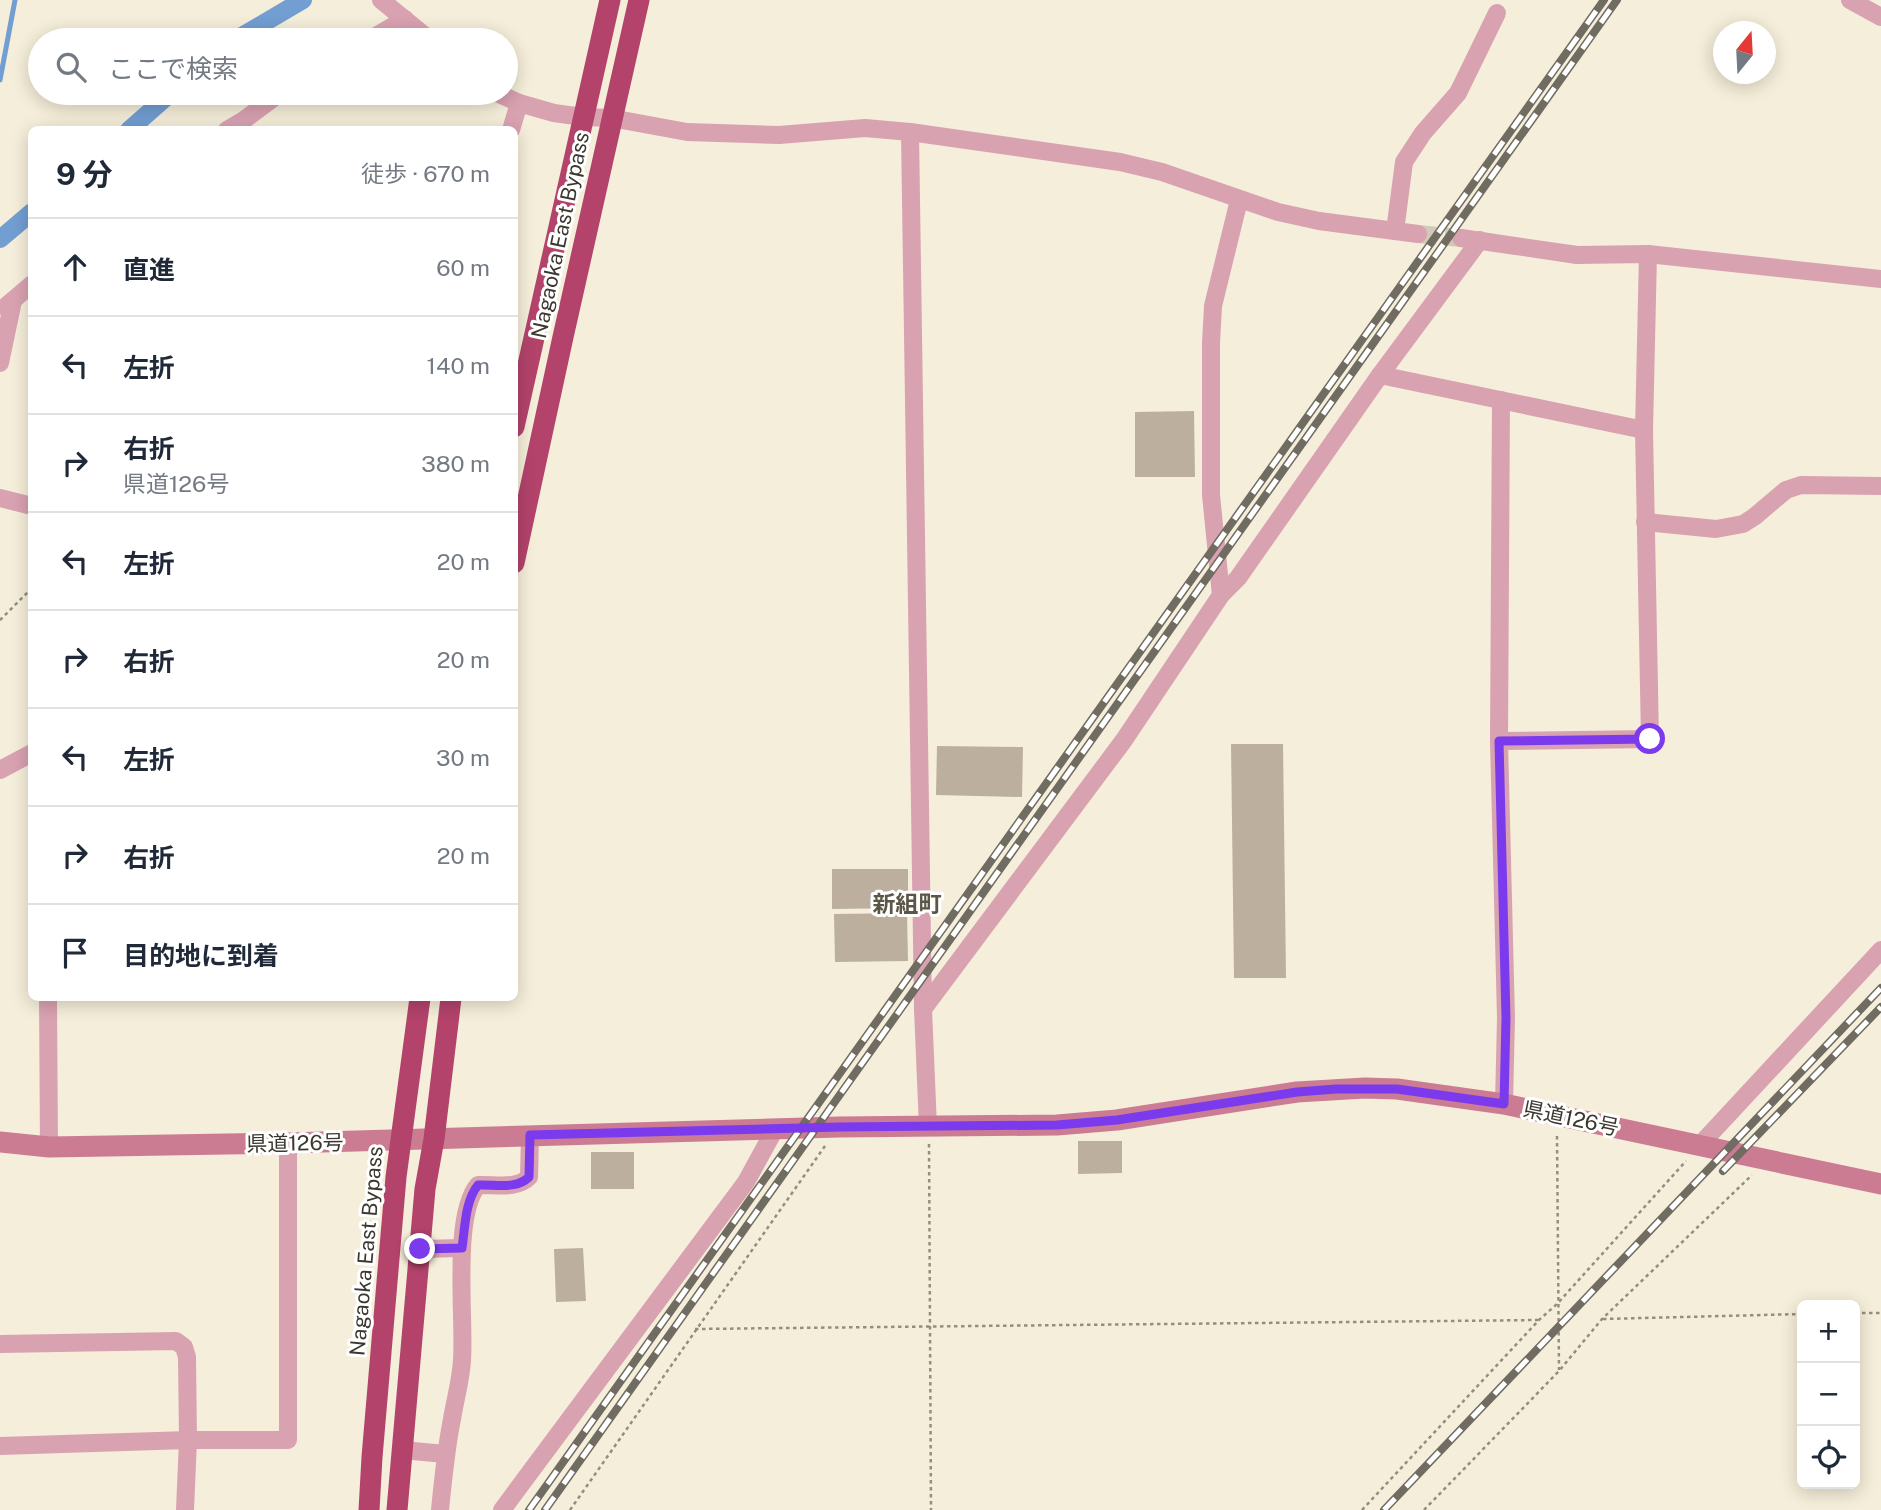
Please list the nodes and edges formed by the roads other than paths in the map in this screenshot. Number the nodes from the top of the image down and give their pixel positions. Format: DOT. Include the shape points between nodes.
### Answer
graph roads {
  1 [pos="609,0"];
  2 [pos="1850,0"];
  3 [pos="638,7"];
  4 [pos="393,9"];
  5 [pos="1497,13"];
  6 [pos="1881,17"];
  7 [pos="378,28"];
  8 [pos="416,28"];
  9 [pos="519,103"];
  10 [pos="268,105"];
  11 [pos="583,117"];
  12 [pos="611,118"];
  13 [pos="248,125"];
  14 [pos="512,126"];
  15 [pos="910,132"];
  16 [pos="1239,200"];
  17 [pos="1395,231"];
  18 [pos="1418,234"];
  19 [pos="1461,238"];
  20 [pos="1480,240"];
  21 [pos="1648,254"];
  22 [pos="1881,279"];
  23 [pos="28,287"];
  24 [pos="6,306"];
  25 [pos="0,363"];
  26 [pos="1380,376"];
  27 [pos="1502,400"];
  28 [pos="518,409"];
  29 [pos="1644,430"];
  30 [pos="1881,486"];
  31 [pos="0,498"];
  32 [pos="28,505"];
  33 [pos="1645,522"];
  34 [pos="518,544"];
  35 [pos="1222,595"];
  36 [pos="1499,741"];
  37 [pos="28,755"];
  38 [pos="0,770"];
  39 [pos="1881,950"];
  40 [pos="48,1001"];
  41 [pos="419,1001"];
  42 [pos="451,1001"];
  43 [pos="923,1009"];
  44 [pos="1504,1104"];
  45 [pos="928,1127"];
  46 [pos="775,1129"];
  47 [pos="530,1135"];
  48 [pos="401,1139"];
  49 [pos="434,1139"];
  50 [pos="0,1142"];
  51 [pos="288,1143"];
  52 [pos="1699,1146"];
  53 [pos="49,1147"];
  54 [pos="1881,1184"];
  55 [pos="462,1248"];
  56 [pos="420,1249"];
  57 [pos="0,1345"];
  58 [pos="188,1440"];
  59 [pos="0,1446"];
  60 [pos="402,1450"];
  61 [pos="445,1454"];
  62 [pos="185,1510"];
  63 [pos="369,1510"];
  64 [pos="397,1510"];
  65 [pos="440,1510"];
  66 [pos="502,1510"];
  1 -- 11 [label="highway, Nagaoka East Bypass"];
  2 -- 6 [label="street"];
  3 -- 12 [label="highway, Nagaoka East Bypass"];
  4 -- 7 [label="street"];
  4 -- 8 [label="street"];
  5 -- 17 [label="street" via="1458,93 1404,162"];
  9 -- 11 [label="street"];
  9 -- 14 [label="street"];
  10 -- 13 [label="street"];
  11 -- 12 [label="street"];
  11 -- 28 [label="highway, Nagaoka East Bypass"];
  12 -- 15 [label="street" via="687,132 779,135 865,128"];
  12 -- 34 [label="highway, Nagaoka East Bypass"];
  15 -- 16 [label="street" via="1120,162"];
  15 -- 43 [label="street"];
  16 -- 17 [label="street" via="1319,221"];
  16 -- 35 [label="street" via="1213,306 1211,343 1211,495"];
  17 -- 18 [label="street"];
  19 -- 20 [label="street"];
  20 -- 21 [label="street" via="1577,255"];
  20 -- 26 [label="street"];
  21 -- 22 [label="street"];
  21 -- 29 [label="street"];
  23 -- 24 [label="street"];
  24 -- 25 [label="street"];
  26 -- 27 [label="street"];
  26 -- 35 [label="street"];
  27 -- 29 [label="street"];
  27 -- 36 [label="street"];
  29 -- 33 [label="street"];
  30 -- 33 [label="street" via="1801,485 1786,490 1743,524 1716,528"];
  31 -- 32 [label="street"];
  33 -- 36 [label="street" via="1650,739"];
  35 -- 43 [label="street" via="1124,740"];
  36 -- 44 [label="street"];
  37 -- 38 [label="street"];
  39 -- 52 [label="street"];
  40 -- 53 [label="street"];
  41 -- 48 [label="highway, Nagaoka East Bypass"];
  42 -- 49 [label="highway"];
  43 -- 45 [label="street"];
  44 -- 45 [label="main road, 県道126号" via="1397,1089 1336,1089 1117,1120"];
  44 -- 52 [label="main road, 県道126号"];
  45 -- 46 [label="main road, 県道126号"];
  46 -- 47 [label="main road, 県道126号"];
  46 -- 66 [label="street" via="746,1182"];
  47 -- 49 [label="main road, 県道126号"];
  47 -- 55 [label="street" via="529,1177 523,1184 478,1185 469,1204"];
  48 -- 49 [label="main road, 県道126号"];
  48 -- 51 [label="main road, 県道126号"];
  48 -- 63 [label="highway, Nagaoka East Bypass"];
  49 -- 56 [label="highway"];
  50 -- 53 [label="main road, 県道126号"];
  51 -- 53 [label="main road, 県道126号"];
  51 -- 58 [label="street" via="288,1440"];
  52 -- 54 [label="main road, 県道126号"];
  55 -- 56 [label="street"];
  55 -- 61 [label="street" via="462,1362"];
  56 -- 60 [label="highway"];
  57 -- 58 [label="street" via="176,1341 187,1357"];
  58 -- 59 [label="street"];
  58 -- 62 [label="street"];
  60 -- 61 [label="street"];
  60 -- 64 [label="highway"];
  61 -- 65 [label="street"];
}
